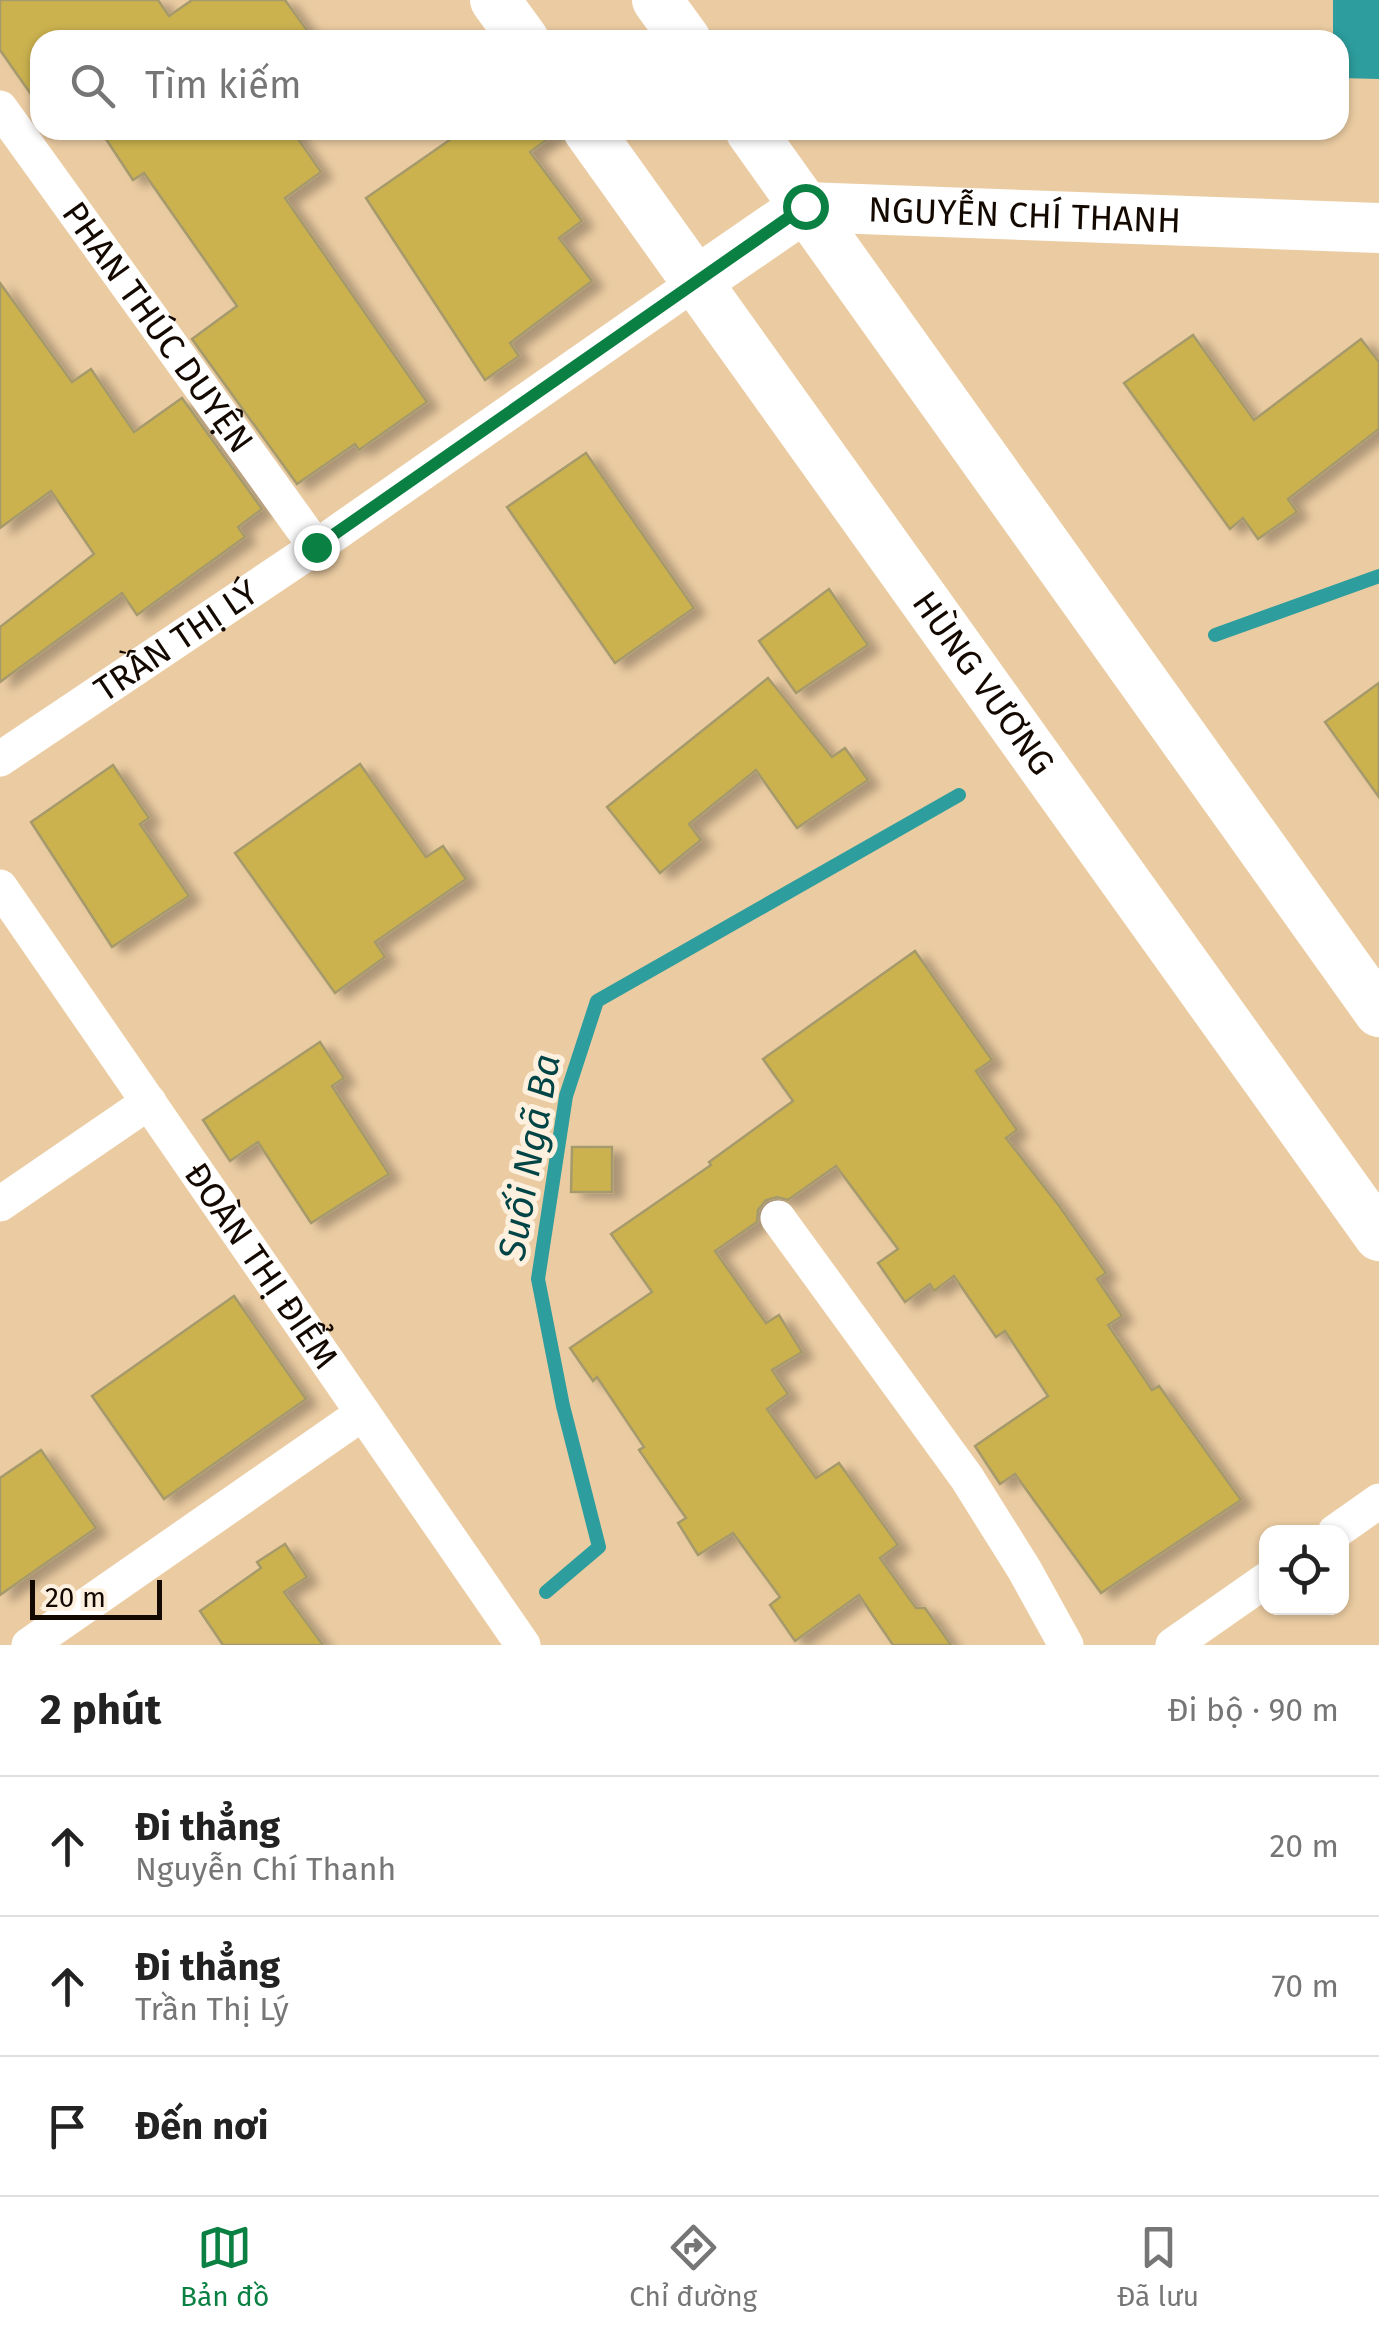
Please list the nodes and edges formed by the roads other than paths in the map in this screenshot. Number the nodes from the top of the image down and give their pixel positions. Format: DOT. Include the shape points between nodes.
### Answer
graph roads {
  1 [pos="495,0"];
  2 [pos="658,0"];
  3 [pos="517,30"];
  4 [pos="679,30"];
  5 [pos="0,108"];
  6 [pos="595,140"];
  7 [pos="757,140"];
  8 [pos="805,206"];
  9 [pos="1379,228"];
  10 [pos="696,282"];
  11 [pos="316,547"];
  12 [pos="0,759"];
  13 [pos="0,887"];
  14 [pos="1379,1012"];
  15 [pos="148,1102"];
  16 [pos="0,1204"];
  17 [pos="778,1218"];
  18 [pos="1379,1236"];
  19 [pos="364,1414"];
  20 [pos="1379,1502"];
  21 [pos="1344,1525"];
  22 [pos="1259,1585"];
  23 [pos="29,1645"];
  24 [pos="523,1645"];
  25 [pos="1066,1645"];
  26 [pos="1173,1645"];
  1 -- 3 [label="main road"];
  2 -- 4 [label="main road"];
  5 -- 11 [label="street, PHAN THÚC DUYỆN"];
  6 -- 10 [label="main road, HÙNG VƯƠNG"];
  7 -- 8 [label="main road"];
  8 -- 9 [label="main road, NGUYỄN CHÍ THANH"];
  8 -- 10 [label="main road"];
  8 -- 14 [label="main road"];
  10 -- 11 [label="street, TRẦN THỊ LÝ"];
  10 -- 18 [label="main road, HÙNG VƯƠNG"];
  11 -- 12 [label="street, TRẦN THỊ LÝ"];
  13 -- 15 [label="street, ĐOÀN THỊ ĐIỂM"];
  15 -- 16 [label="street"];
  15 -- 19 [label="street, ĐOÀN THỊ ĐIỂM"];
  17 -- 25 [label="street" via="966,1478"];
  19 -- 23 [label="street"];
  19 -- 24 [label="street, ĐOÀN THỊ ĐIỂM"];
  20 -- 21 [label="street"];
  22 -- 26 [label="street"];
}
